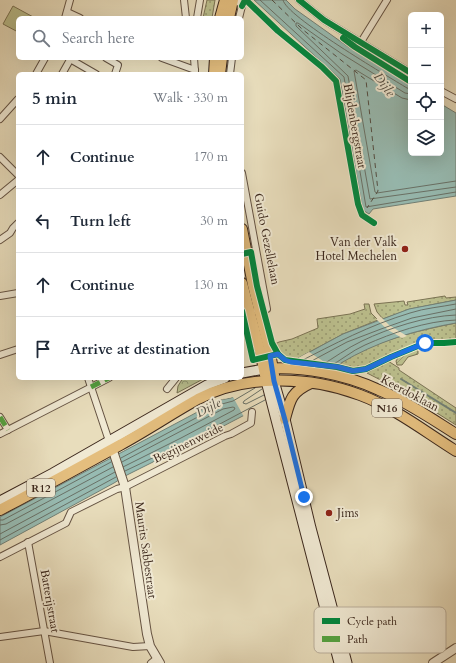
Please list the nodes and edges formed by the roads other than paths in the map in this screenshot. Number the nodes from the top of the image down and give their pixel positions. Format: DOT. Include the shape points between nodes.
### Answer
graph roads {
  1 [pos="70,0"];
  2 [pos="184,0"];
  3 [pos="200,0"];
  4 [pos="299,0"];
  5 [pos="387,0"];
  6 [pos="231,1"];
  7 [pos="67,12"];
  8 [pos="66,16"];
  9 [pos="76,16"];
  10 [pos="186,16"];
  11 [pos="197,16"];
  12 [pos="221,16"];
  13 [pos="228,16"];
  14 [pos="240,16"];
  15 [pos="361,42"];
  16 [pos="44,60"];
  17 [pos="69,60"];
  18 [pos="72,60"];
  19 [pos="109,60"];
  20 [pos="167,60"];
  21 [pos="194,60"];
  22 [pos="214,60"];
  23 [pos="222,60"];
  24 [pos="232,60"];
  25 [pos="408,71"];
  26 [pos="37,72"];
  27 [pos="63,72"];
  28 [pos="93,72"];
  29 [pos="116,72"];
  30 [pos="195,72"];
  31 [pos="214,72"];
  32 [pos="220,72"];
  33 [pos="230,72"];
  34 [pos="444,93"];
  35 [pos="456,99"];
  36 [pos="16,101"];
  37 [pos="0,120"];
  38 [pos="0,157"];
  39 [pos="16,173"];
  40 [pos="16,182"];
  41 [pos="0,195"];
  42 [pos="244,196"];
  43 [pos="16,225"];
  44 [pos="244,236"];
  45 [pos="0,240"];
  46 [pos="249,252"];
  47 [pos="244,286"];
  48 [pos="16,293"];
  49 [pos="0,296"];
  50 [pos="258,311"];
  51 [pos="16,350"];
  52 [pos="0,355"];
  53 [pos="244,373"];
  54 [pos="271,373"];
  55 [pos="89,380"];
  56 [pos="105,380"];
  57 [pos="174,380"];
  58 [pos="221,380"];
  59 [pos="310,382"];
  60 [pos="91,387"];
  61 [pos="167,389"];
  62 [pos="275,400"];
  63 [pos="252,412"];
  64 [pos="0,417"];
  65 [pos="285,420"];
  66 [pos="8,430"];
  67 [pos="0,434"];
  68 [pos="456,434"];
  69 [pos="112,448"];
  70 [pos="456,451"];
  71 [pos="124,484"];
  72 [pos="0,502"];
  73 [pos="0,510"];
  74 [pos="28,542"];
  75 [pos="0,557"];
  76 [pos="325,607"];
  77 [pos="332,607"];
  78 [pos="44,631"];
  79 [pos="0,637"];
  80 [pos="150,646"];
  81 [pos="456,648"];
  82 [pos="337,653"];
  83 [pos="344,653"];
  84 [pos="156,662"];
  85 [pos="50,663"];
  86 [pos="339,663"];
  87 [pos="347,663"];
  88 [pos="433,663"];
  1 -- 7 [label="street"];
  2 -- 10 [label="street"];
  3 -- 11 [label="street"];
  4 -- 15 [label="street" via="324,20"];
  5 -- 15 [label="street"];
  6 -- 12 [label="main road"];
  6 -- 13 [label="main road"];
  6 -- 14 [label="street" via="242,6"];
  7 -- 8 [label="street"];
  7 -- 9 [label="street"];
  15 -- 25 [label="street"];
  16 -- 26 [label="street"];
  17 -- 27 [label="street"];
  18 -- 28 [label="street"];
  19 -- 29 [label="street" via="118,65"];
  20 -- 30 [label="street"];
  21 -- 30 [label="street"];
  22 -- 31 [label="main road"];
  23 -- 32 [label="main road"];
  24 -- 33 [label="street"];
  34 -- 35 [label="street"];
  36 -- 37 [label="street"];
  38 -- 39 [label="street"];
  40 -- 41 [label="street"];
  42 -- 46 [label="street, Guido Gezellelaan"];
  43 -- 45 [label="street"];
  44 -- 46 [label="main road, Guido Gezellelaan"];
  46 -- 50 [label="main road, Guido Gezellelaan"];
  47 -- 50 [label="main road, Guido Gezellelaan"];
  48 -- 49 [label="street"];
  50 -- 54 [label="main road, Guido Gezellelaan"];
  51 -- 52 [label="street"];
  53 -- 54 [label="main road"];
  54 -- 59 [label="main road, N16"];
  54 -- 62 [label="main road"];
  54 -- 68 [label="main road, Keerdoklaan / N16" via="336,375 380,390"];
  54 -- 69 [label="main road, R12" via="251,383 224,389 198,399"];
  55 -- 60 [label="street"];
  56 -- 60 [label="street"];
  57 -- 61 [label="street"];
  58 -- 69 [label="main road, R12" via="196,391"];
  59 -- 65 [label="main road" via="293,395"];
  59 -- 70 [label="main road, Keerdoklaan / N16" via="359,395 396,411"];
  60 -- 66 [label="street"];
  60 -- 69 [label="street"];
  62 -- 65 [label="main road"];
  62 -- 76 [label="main road"];
  63 -- 71 [label="street, Begijnenweide" via="251,423"];
  64 -- 66 [label="street"];
  65 -- 77 [label="main road"];
  66 -- 67 [label="street"];
  69 -- 71 [label="street, Maurits Sabbestraat"];
  69 -- 72 [label="main road, R12"];
  69 -- 73 [label="main road, R12"];
  71 -- 74 [label="street" via="71,512 66,523"];
  71 -- 80 [label="street, Maurits Sabbestraat"];
  74 -- 75 [label="street"];
  74 -- 78 [label="street, Batterijstraat"];
  78 -- 79 [label="street"];
  78 -- 80 [label="street" via="133,647"];
  78 -- 85 [label="street, Batterijstraat"];
  80 -- 84 [label="street, Maurits Sabbestraat"];
  81 -- 88 [label="street"];
  82 -- 86 [label="main road"];
  83 -- 87 [label="main road"];
}
